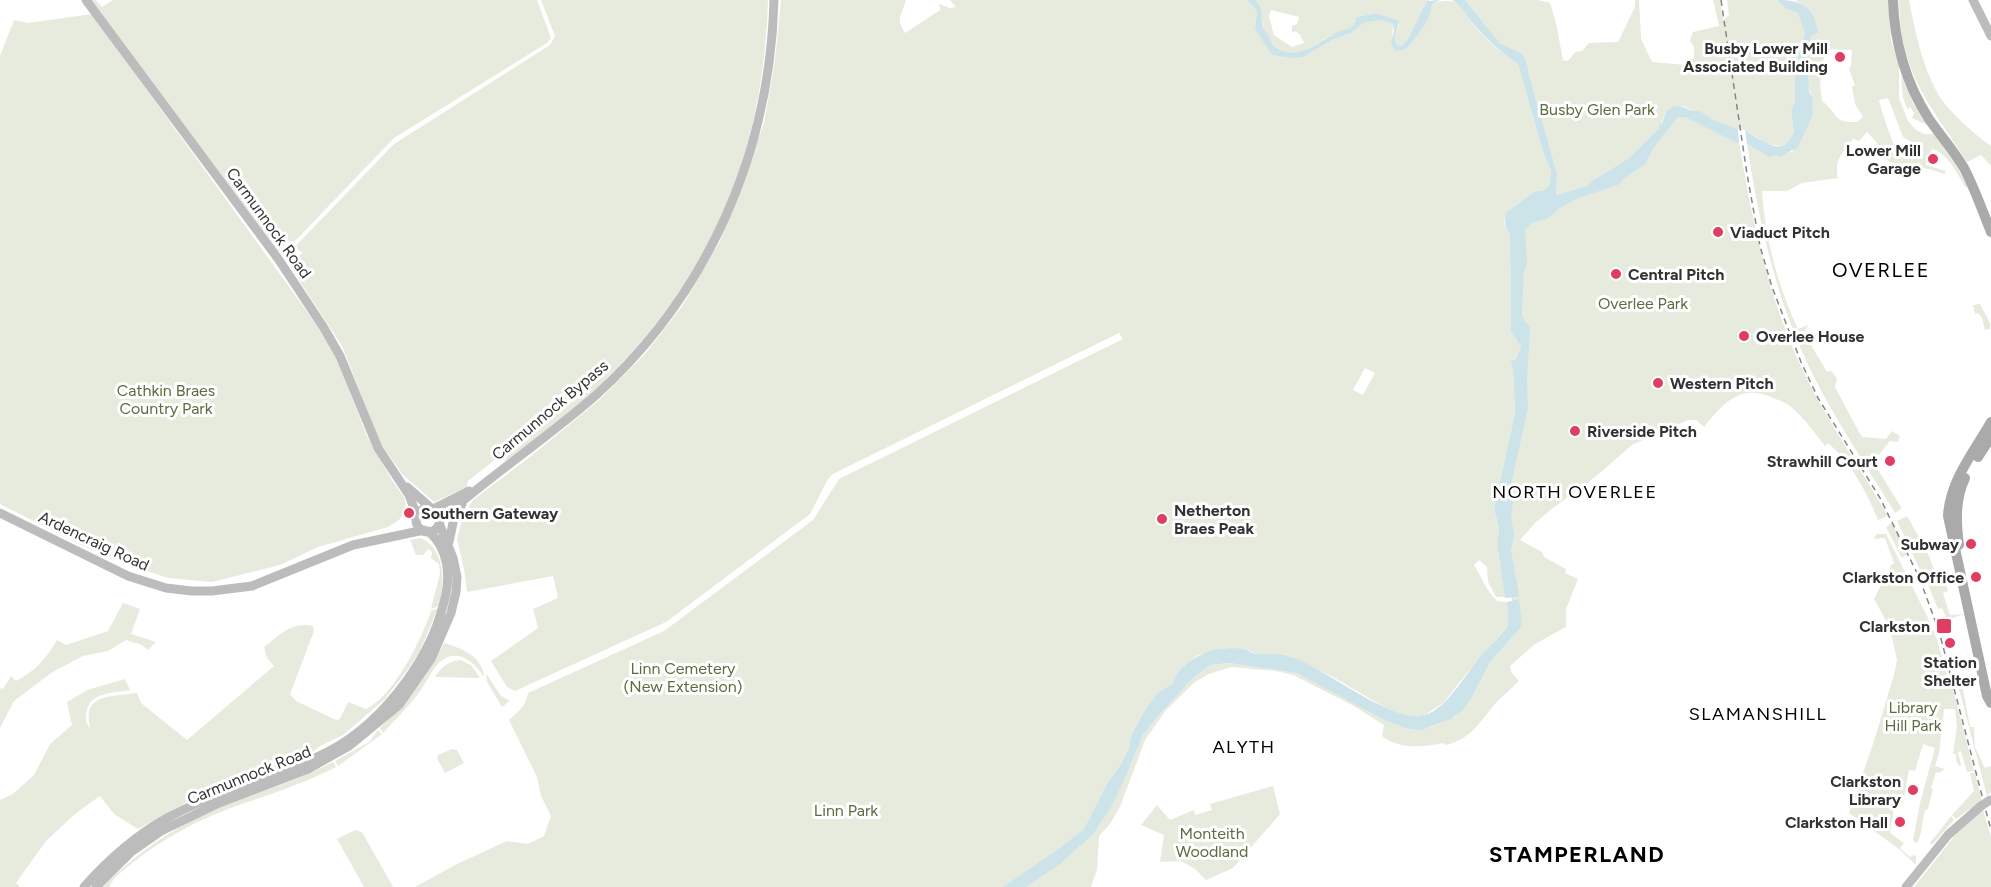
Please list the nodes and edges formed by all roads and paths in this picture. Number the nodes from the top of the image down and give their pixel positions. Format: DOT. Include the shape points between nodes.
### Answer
graph roads {
  1 [pos="86,0"];
  2 [pos="774,0"];
  3 [pos="1893,0"];
  4 [pos="1973,0"];
  5 [pos="1991,36"];
  6 [pos="1991,232"];
  7 [pos="1991,422"];
  8 [pos="1991,437"];
  9 [pos="399,480"];
  10 [pos="486,482"];
  11 [pos="469,495"];
  12 [pos="432,509"];
  13 [pos="0,513"];
  14 [pos="417,517"];
  15 [pos="440,521"];
  16 [pos="426,531"];
  17 [pos="385,538"];
  18 [pos="449,545"];
  19 [pos="1990,694"];
  20 [pos="1990,799"];
  21 [pos="84,887"];
  22 [pos="96,887"];
  23 [pos="1906,887"];
  1 -- 9 [label="main road, Carmunnock Road" via="279,260 324,328 340,356 378,448"];
  2 -- 10 [label="main road, Carmunnock Bypass" via="769,65 758,126 742,178 704,260 673,308 619,373"];
  3 -- 6 [label="main road" via="1901,55 1914,92 1976,191"];
  4 -- 5 [label="main road"];
  7 -- 19 [label="main road" via="1956,480 1948,516"];
  8 -- 19 [label="main road" via="1966,476 1957,507 1959,543"];
  9 -- 12 [label="main road, Carmunnock Road"];
  9 -- 14 [label="main road, Carmunnock Road"];
  10 -- 11 [label="main road, Carmunnock Bypass"];
  10 -- 12 [label="main road, Carmunnock Bypass"];
  11 -- 15 [label="main road, Carmunnock Bypass"];
  11 -- 18 [label="main road" via="454,518"];
  12 -- 14 [label="main road" via="424,509"];
  12 -- 15 [label="main road"];
  13 -- 17 [label="main road, Ardencraig Road" via="128,576 166,588 192,591 252,586 354,545"];
  14 -- 16 [label="main road" via="418,525"];
  14 -- 17 [label="main road, Ardencraig Road"];
  15 -- 16 [label="main road" via="435,529"];
  15 -- 18 [label="main road, Carmunnock Road"];
  16 -- 17 [label="main road, Ardencraig Road"];
  16 -- 21 [label="main road, Carmunnock Road" via="439,543 445,557 447,592 426,649 402,689 359,731 321,755 212,797 167,819 115,854"];
  18 -- 22 [label="main road, Carmunnock Road" via="457,577 451,613 431,658 399,705 349,746 308,769 219,803 161,831 131,852"];
  20 -- 23 [label="main road, bridge" via="1956,826"];
}
